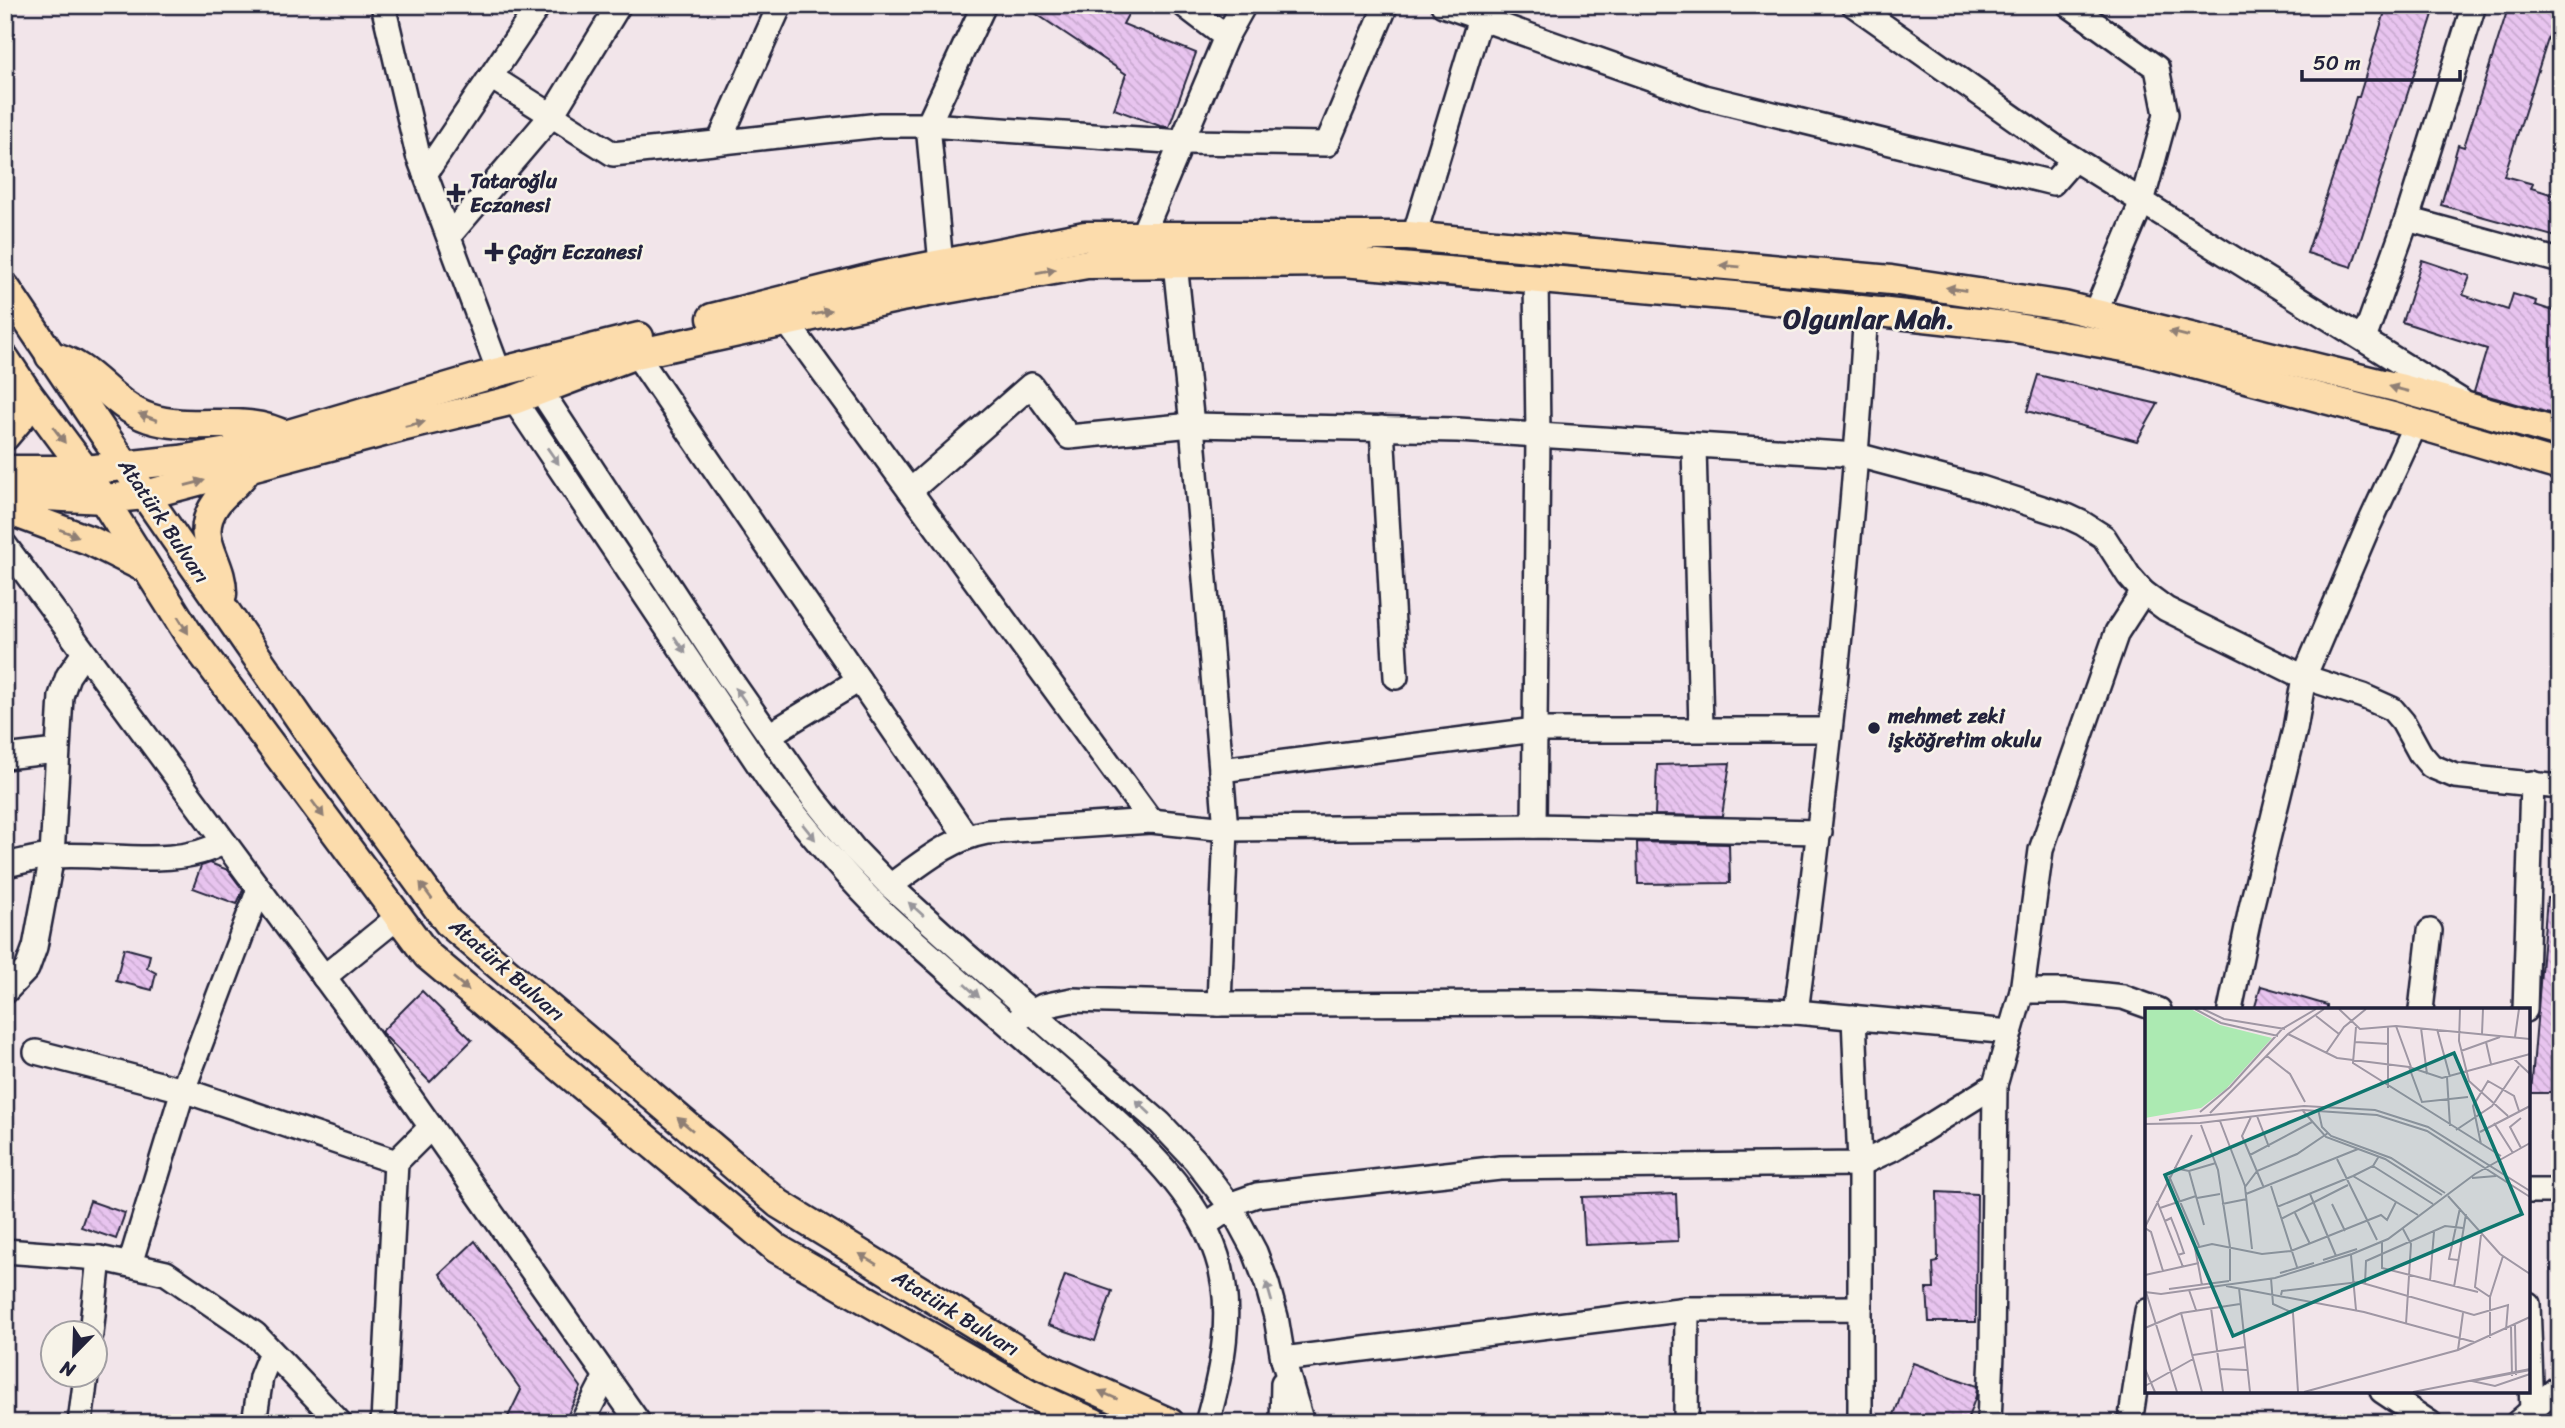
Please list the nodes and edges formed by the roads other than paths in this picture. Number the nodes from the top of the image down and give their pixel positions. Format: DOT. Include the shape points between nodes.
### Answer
graph roads {
  1 [pos="383,5"];
  2 [pos="539,5"];
  3 [pos="619,5"];
  4 [pos="780,5"];
  5 [pos="984,5"];
  6 [pos="1184,5"];
  7 [pos="1244,5"];
  8 [pos="1386,5"];
  9 [pos="1443,5"];
  10 [pos="1854,5"];
  11 [pos="2069,5"];
  12 [pos="2474,5"];
  13 [pos="1482,12"];
  14 [pos="1226,37"];
  15 [pos="491,77"];
  16 [pos="552,115"];
  17 [pos="928,125"];
  18 [pos="719,142"];
  19 [pos="1183,142"];
  20 [pos="2074,159"];
  21 [pos="425,174"];
  22 [pos="2142,202"];
  23 [pos="2407,219"];
  24 [pos="449,236"];
  25 [pos="1142,236"];
  26 [pos="1414,236"];
  27 [pos="2560,261"];
  28 [pos="1175,263"];
  29 [pos="941,264"];
  30 [pos="1536,279"];
  31 [pos="5,287"];
  32 [pos="1866,310"];
  33 [pos="2095,313"];
  34 [pos="786,321"];
  35 [pos="2364,339"];
  36 [pos="636,354"];
  37 [pos="50,356"];
  38 [pos="5,359"];
  39 [pos="499,372"];
  40 [pos="27,392"];
  41 [pos="527,396"];
  42 [pos="2475,409"];
  43 [pos="2416,423"];
  44 [pos="1192,425"];
  45 [pos="1382,428"];
  46 [pos="2560,433"];
  47 [pos="1538,435"];
  48 [pos="5,436"];
  49 [pos="286,436"];
  50 [pos="1694,446"];
  51 [pos="1857,455"];
  52 [pos="127,466"];
  53 [pos="2560,466"];
  54 [pos="248,468"];
  55 [pos="5,470"];
  56 [pos="85,470"];
  57 [pos="910,491"];
  58 [pos="5,494"];
  59 [pos="145,495"];
  60 [pos="104,499"];
  61 [pos="5,509"];
  62 [pos="5,545"];
  63 [pos="149,570"];
  64 [pos="2143,592"];
  65 [pos="221,604"];
  66 [pos="84,653"];
  67 [pos="1396,677"];
  68 [pos="2304,677"];
  69 [pos="859,680"];
  70 [pos="1701,729"];
  71 [pos="1535,730"];
  72 [pos="1829,730"];
  73 [pos="769,735"];
  74 [pos="56,751"];
  75 [pos="5,757"];
  76 [pos="1221,770"];
  77 [pos="2532,783"];
  78 [pos="2560,787"];
  79 [pos="1151,821"];
  80 [pos="1534,826"];
  81 [pos="1226,829"];
  82 [pos="1820,832"];
  83 [pos="966,836"];
  84 [pos="224,842"];
  85 [pos="52,856"];
  86 [pos="5,865"];
  87 [pos="890,886"];
  88 [pos="259,889"];
  89 [pos="398,917"];
  90 [pos="2430,931"];
  91 [pos="324,977"];
  92 [pos="2022,991"];
  93 [pos="5,992"];
  94 [pos="1219,1004"];
  95 [pos="2153,1008"];
  96 [pos="2230,1008"];
  97 [pos="2421,1008"];
  98 [pos="2525,1008"];
  99 [pos="1031,1011"];
  100 [pos="1796,1012"];
  101 [pos="1854,1017"];
  102 [pos="1009,1024"];
  103 [pos="2010,1032"];
  104 [pos="36,1052"];
  105 [pos="1995,1085"];
  106 [pos="183,1090"];
  107 [pos="431,1127"];
  108 [pos="396,1161"];
  109 [pos="1860,1164"];
  110 [pos="2530,1191"];
  111 [pos="2560,1191"];
  112 [pos="1231,1207"];
  113 [pos="1205,1225"];
  114 [pos="5,1251"];
  115 [pos="100,1258"];
  116 [pos="130,1264"];
  117 [pos="1860,1308"];
  118 [pos="1687,1309"];
  119 [pos="93,1320"];
  120 [pos="2145,1334"];
  121 [pos="271,1352"];
  122 [pos="2143,1357"];
  123 [pos="1283,1359"];
  124 [pos="606,1376"];
  125 [pos="2560,1386"];
  126 [pos="84,1390"];
  127 [pos="2385,1393"];
  128 [pos="2526,1393"];
  129 [pos="2525,1416"];
  130 [pos="80,1423"];
  131 [pos="254,1423"];
  132 [pos="340,1423"];
  133 [pos="383,1423"];
  134 [pos="582,1423"];
  135 [pos="639,1423"];
  136 [pos="1094,1423"];
  137 [pos="1170,1423"];
  138 [pos="1208,1423"];
  139 [pos="1282,1423"];
  140 [pos="1302,1423"];
  141 [pos="1686,1423"];
  142 [pos="1860,1423"];
  143 [pos="1989,1423"];
  144 [pos="2130,1423"];
  145 [pos="2430,1423"];
  1 -- 21 [label="street"];
  2 -- 15 [label="street"];
  3 -- 16 [label="street"];
  4 -- 18 [label="street"];
  5 -- 17 [label="street"];
  6 -- 14 [label="street"];
  7 -- 14 [label="street"];
  8 -- 19 [label="street" via="1326,144"];
  9 -- 13 [label="street"];
  10 -- 20 [label="street"];
  11 -- 22 [label="street" via="2157,68 2166,114"];
  12 -- 23 [label="street"];
  13 -- 20 [label="street" via="1704,97 2053,183"];
  13 -- 26 [label="street"];
  14 -- 19 [label="street"];
  15 -- 16 [label="street"];
  15 -- 21 [label="street"];
  16 -- 18 [label="street" via="613,154"];
  16 -- 24 [label="street"];
  17 -- 18 [label="street" via="880,125"];
  17 -- 19 [label="street"];
  17 -- 29 [label="street"];
  19 -- 25 [label="street"];
  20 -- 22 [label="street"];
  21 -- 24 [label="street"];
  22 -- 33 [label="street"];
  22 -- 35 [label="street"];
  23 -- 27 [label="street"];
  23 -- 35 [label="street"];
  24 -- 39 [label="street"];
  25 -- 26 [label="main road"];
  25 -- 29 [label="main road" via="1085,236"];
  33 -- 26 [label="main road, one-way" via="1891,280"];
  28 -- 30 [label="main road" via="1343,262"];
  34 -- 28 [label="main road, one-way" via="1087,264"];
  28 -- 44 [label="street"];
  29 -- 39 [label="main road"];
  30 -- 32 [label="main road"];
  30 -- 47 [label="street"];
  31 -- 37 [label="main road, Atatürk Bulvarı"];
  32 -- 43 [label="main road" via="2005,326 2141,350"];
  32 -- 51 [label="street"];
  42 -- 33 [label="main road, one-way"];
  34 -- 36 [label="main road"];
  34 -- 57 [label="street"];
  35 -- 42 [label="street"];
  36 -- 41 [label="main road"];
  36 -- 69 [label="street"];
  49 -- 37 [label="main road, one-way" via="250,424 173,424 147,417 121,403 77,364"];
  37 -- 52 [label="main road, Atatürk Bulvarı"];
  38 -- 40 [label="main road, Atatürk Bulvarı"];
  39 -- 49 [label="main road"];
  40 -- 48 [label="main road" via="21,417"];
  40 -- 56 [label="main road, Atatürk Bulvarı, one-way"];
  54 -- 41 [label="main road, one-way"];
  73 -- 41 [label="street, one-way"];
  41 -- 102 [label="street, one-way" via="769,780 809,833 887,915"];
  42 -- 46 [label="main road"];
  43 -- 53 [label="main road"];
  43 -- 68 [label="street"];
  44 -- 45 [label="street"];
  44 -- 57 [label="street" via="1069,437 1031,385"];
  44 -- 76 [label="street"];
  45 -- 47 [label="street"];
  45 -- 67 [label="street"];
  47 -- 50 [label="street"];
  47 -- 71 [label="street"];
  49 -- 52 [label="main road" via="228,452"];
  50 -- 51 [label="street"];
  50 -- 70 [label="street"];
  51 -- 64 [label="street" via="2067,516 2104,537"];
  51 -- 72 [label="street"];
  52 -- 56 [label="main road"];
  52 -- 59 [label="main road, Atatürk Bulvarı"];
  59 -- 54 [label="main road, one-way"];
  54 -- 65 [label="main road" via="208,518 206,544 222,583"];
  55 -- 56 [label="main road"];
  56 -- 60 [label="main road, Atatürk Bulvarı"];
  57 -- 79 [label="street"];
  58 -- 60 [label="main road"];
  59 -- 60 [label="main road"];
  59 -- 65 [label="main road, Atatürk Bulvarı"];
  60 -- 63 [label="main road, Atatürk Bulvarı"];
  61 -- 63 [label="main road, one-way" via="79,536"];
  62 -- 66 [label="street"];
  63 -- 89 [label="main road, Atatürk Bulvarı, one-way" via="189,635"];
  64 -- 68 [label="street" via="2166,609"];
  64 -- 92 [label="street" via="2117,632 2041,850"];
  137 -- 65 [label="main road, Atatürk Bulvarı, one-way" via="1043,1366 779,1204 448,922"];
  66 -- 74 [label="street" via="61,696"];
  66 -- 84 [label="street"];
  68 -- 77 [label="street" via="2392,709 2431,766 2455,776"];
  68 -- 96 [label="street"];
  69 -- 73 [label="street"];
  69 -- 83 [label="street"];
  70 -- 71 [label="street"];
  70 -- 72 [label="street"];
  71 -- 76 [label="street"];
  71 -- 80 [label="street"];
  72 -- 82 [label="street"];
  73 -- 87 [label="street" via="813,798"];
  74 -- 75 [label="street"];
  74 -- 85 [label="street"];
  76 -- 81 [label="street"];
  77 -- 78 [label="street"];
  77 -- 98 [label="street"];
  79 -- 81 [label="street"];
  79 -- 83 [label="street"];
  80 -- 81 [label="street"];
  80 -- 82 [label="street"];
  81 -- 94 [label="street"];
  82 -- 100 [label="street"];
  83 -- 87 [label="street"];
  84 -- 85 [label="street" via="182,857"];
  84 -- 88 [label="street"];
  85 -- 86 [label="street"];
  85 -- 93 [label="street" via="32,958"];
  99 -- 87 [label="street, one-way"];
  88 -- 91 [label="street"];
  88 -- 106 [label="street"];
  89 -- 91 [label="street"];
  89 -- 136 [label="main road, Atatürk Bulvarı, one-way" via="427,955 776,1248 1028,1393"];
  90 -- 97 [label="street"];
  91 -- 107 [label="street"];
  92 -- 95 [label="street" via="2123,997"];
  92 -- 103 [label="street"];
  94 -- 99 [label="street" via="1072,1000"];
  94 -- 100 [label="street" via="1579,1003"];
  99 -- 102 [label="street"];
  112 -- 99 [label="street, one-way" via="1160,1123"];
  100 -- 101 [label="street"];
  101 -- 103 [label="street"];
  101 -- 109 [label="street"];
  102 -- 113 [label="street" via="1153,1158 1186,1194"];
  103 -- 105 [label="street"];
  104 -- 106 [label="street"];
  105 -- 109 [label="street"];
  105 -- 143 [label="street"];
  106 -- 108 [label="street"];
  106 -- 116 [label="street"];
  107 -- 108 [label="street"];
  107 -- 124 [label="street"];
  108 -- 133 [label="street"];
  109 -- 112 [label="street" via="1500,1168 1257,1195"];
  109 -- 117 [label="street"];
  110 -- 111 [label="street"];
  112 -- 113 [label="street"];
  123 -- 112 [label="street, one-way" via="1267,1284"];
  113 -- 138 [label="street" via="1225,1289 1226,1322"];
  114 -- 115 [label="street"];
  115 -- 116 [label="street"];
  115 -- 119 [label="street"];
  116 -- 121 [label="street" via="166,1273 255,1334"];
  117 -- 118 [label="street"];
  117 -- 142 [label="street"];
  118 -- 123 [label="street"];
  118 -- 141 [label="street"];
  120 -- 122 [label="street"];
  121 -- 131 [label="street" via="261,1377"];
  121 -- 132 [label="street"];
  122 -- 144 [label="street"];
  123 -- 139 [label="street"];
  123 -- 140 [label="street"];
  124 -- 134 [label="street"];
  124 -- 135 [label="street"];
  125 -- 129 [label="street"];
  126 -- 130 [label="street"];
  127 -- 145 [label="street"];
  128 -- 129 [label="street"];
}
